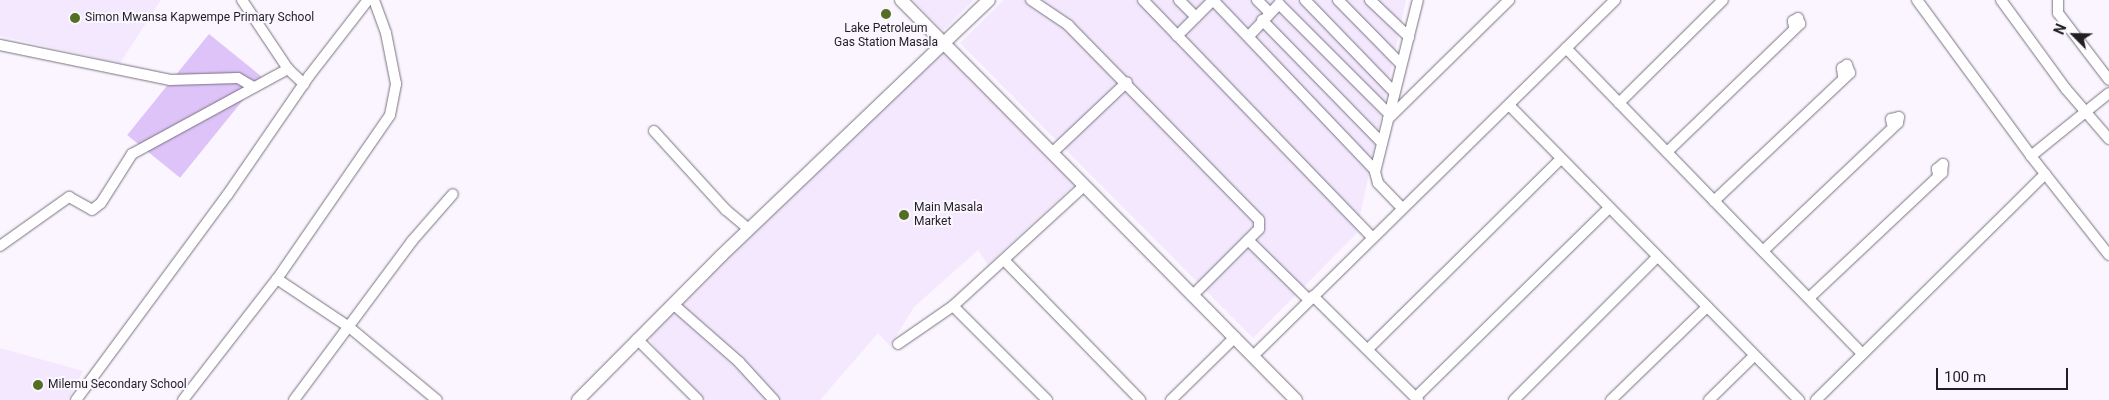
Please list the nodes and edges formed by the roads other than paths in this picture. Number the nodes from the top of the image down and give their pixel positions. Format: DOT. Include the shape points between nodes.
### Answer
graph roads {
  1 [pos="242,0"];
  2 [pos="368,0"];
  3 [pos="374,0"];
  4 [pos="901,0"];
  5 [pos="989,0"];
  6 [pos="1031,0"];
  7 [pos="1143,0"];
  8 [pos="1179,0"];
  9 [pos="1213,0"];
  10 [pos="1258,0"];
  11 [pos="1305,0"];
  12 [pos="1338,0"];
  13 [pos="1370,0"];
  14 [pos="1509,0"];
  15 [pos="1614,0"];
  16 [pos="1723,0"];
  17 [pos="1917,0"];
  18 [pos="2001,0"];
  19 [pos="2058,0"];
  20 [pos="1415,2"];
  21 [pos="1269,12"];
  22 [pos="1196,17"];
  23 [pos="1262,20"];
  24 [pos="1794,27"];
  25 [pos="1177,36"];
  26 [pos="1249,36"];
  27 [pos="1409,38"];
  28 [pos="943,43"];
  29 [pos="0,45"];
  30 [pos="1566,48"];
  31 [pos="1401,64"];
  32 [pos="288,68"];
  33 [pos="1843,76"];
  34 [pos="2108,78"];
  35 [pos="1127,82"];
  36 [pos="304,84"];
  37 [pos="252,86"];
  38 [pos="1394,92"];
  39 [pos="2109,93"];
  40 [pos="1619,103"];
  41 [pos="1509,105"];
  42 [pos="2087,110"];
  43 [pos="1388,117"];
  44 [pos="1892,124"];
  45 [pos="654,131"];
  46 [pos="2109,139"];
  47 [pos="1382,143"];
  48 [pos="1667,152"];
  49 [pos="1052,153"];
  50 [pos="2031,156"];
  51 [pos="1561,159"];
  52 [pos="1375,170"];
  53 [pos="2045,174"];
  54 [pos="1938,175"];
  55 [pos="1084,186"];
  56 [pos="453,194"];
  57 [pos="1714,201"];
  58 [pos="1402,208"];
  59 [pos="1609,208"];
  60 [pos="749,229"];
  61 [pos="1372,237"];
  62 [pos="1248,240"];
  63 [pos="0,246"];
  64 [pos="1763,251"];
  65 [pos="2109,255"];
  66 [pos="1657,257"];
  67 [pos="1005,262"];
  68 [pos="277,279"];
  69 [pos="1194,295"];
  70 [pos="1311,298"];
  71 [pos="1809,298"];
  72 [pos="673,304"];
  73 [pos="954,306"];
  74 [pos="1707,307"];
  75 [pos="349,327"];
  76 [pos="1234,337"];
  77 [pos="637,339"];
  78 [pos="898,344"];
  79 [pos="1368,349"];
  80 [pos="1863,354"];
  81 [pos="1253,356"];
  82 [pos="1754,356"];
  83 [pos="1417,399"];
  84 [pos="76,400"];
  85 [pos="184,400"];
  86 [pos="294,400"];
  87 [pos="437,400"];
  88 [pos="578,400"];
  89 [pos="698,400"];
  90 [pos="774,400"];
  91 [pos="1047,400"];
  92 [pos="1140,400"];
  93 [pos="1171,400"];
  94 [pos="1296,400"];
  95 [pos="1514,400"];
  96 [pos="1611,400"];
  97 [pos="1709,400"];
  98 [pos="1799,400"];
  99 [pos="1816,400"];
  1 -- 32 [label="street"];
  2 -- 36 [label="street"];
  3 -- 68 [label="street" via="386,33 396,84 390,116"];
  4 -- 28 [label="street"];
  5 -- 28 [label="street"];
  6 -- 35 [label="street" via="1068,24"];
  7 -- 25 [label="street"];
  8 -- 22 [label="street"];
  9 -- 22 [label="street"];
  9 -- 26 [label="street"];
  10 -- 21 [label="street"];
  11 -- 38 [label="street"];
  12 -- 31 [label="street"];
  13 -- 27 [label="street"];
  14 -- 43 [label="street"];
  15 -- 30 [label="street"];
  16 -- 40 [label="street"];
  17 -- 50 [label="street"];
  18 -- 42 [label="street" via="2066,89"];
  19 -- 34 [label="street" via="2058,13"];
  20 -- 27 [label="street"];
  21 -- 23 [label="street"];
  21 -- 43 [label="street" via="1277,4 1284,8"];
  22 -- 25 [label="street"];
  23 -- 26 [label="street"];
  23 -- 47 [label="street"];
  24 -- 48 [label="street"];
  25 -- 61 [label="street"];
  26 -- 52 [label="street"];
  27 -- 31 [label="street"];
  28 -- 49 [label="street"];
  28 -- 60 [label="street"];
  29 -- 37 [label="street" via="170,80 238,78"];
  30 -- 40 [label="street"];
  30 -- 41 [label="street"];
  31 -- 38 [label="street"];
  32 -- 36 [label="street"];
  32 -- 37 [label="street"];
  33 -- 57 [label="street"];
  35 -- 49 [label="street"];
  35 -- 62 [label="street" via="1256,216 1260,225"];
  36 -- 84 [label="street"];
  37 -- 63 [label="street" via="132,154 101,203 92,210 69,197"];
  38 -- 43 [label="street"];
  39 -- 42 [label="street"];
  40 -- 48 [label="street"];
  41 -- 51 [label="street"];
  41 -- 58 [label="street"];
  42 -- 46 [label="street"];
  42 -- 50 [label="street"];
  43 -- 47 [label="street"];
  44 -- 64 [label="street"];
  45 -- 60 [label="street" via="726,210"];
  47 -- 52 [label="street"];
  48 -- 57 [label="street"];
  49 -- 55 [label="street"];
  50 -- 53 [label="street"];
  51 -- 59 [label="street"];
  51 -- 79 [label="street"];
  52 -- 58 [label="street" via="1375,178"];
  53 -- 65 [label="street"];
  53 -- 80 [label="street"];
  54 -- 71 [label="street"];
  55 -- 67 [label="street"];
  55 -- 69 [label="street"];
  56 -- 75 [label="street" via="412,241"];
  57 -- 64 [label="street"];
  58 -- 61 [label="street"];
  59 -- 66 [label="street"];
  59 -- 83 [label="street"];
  60 -- 72 [label="street"];
  61 -- 70 [label="street"];
  62 -- 69 [label="street"];
  62 -- 70 [label="street"];
  64 -- 71 [label="street"];
  66 -- 74 [label="street"];
  66 -- 95 [label="street"];
  67 -- 73 [label="street"];
  67 -- 92 [label="street"];
  68 -- 75 [label="street"];
  68 -- 85 [label="street"];
  69 -- 76 [label="street"];
  70 -- 79 [label="street"];
  70 -- 81 [label="street"];
  71 -- 80 [label="street"];
  72 -- 77 [label="street"];
  72 -- 90 [label="street" via="739,362"];
  73 -- 78 [label="street"];
  73 -- 91 [label="street"];
  74 -- 82 [label="street"];
  74 -- 96 [label="street"];
  75 -- 86 [label="street"];
  75 -- 87 [label="street"];
  76 -- 81 [label="street"];
  76 -- 93 [label="street"];
  77 -- 88 [label="street"];
  77 -- 89 [label="street"];
  79 -- 83 [label="street"];
  80 -- 99 [label="street"];
  81 -- 94 [label="street"];
  82 -- 97 [label="street"];
  82 -- 98 [label="street"];
}
